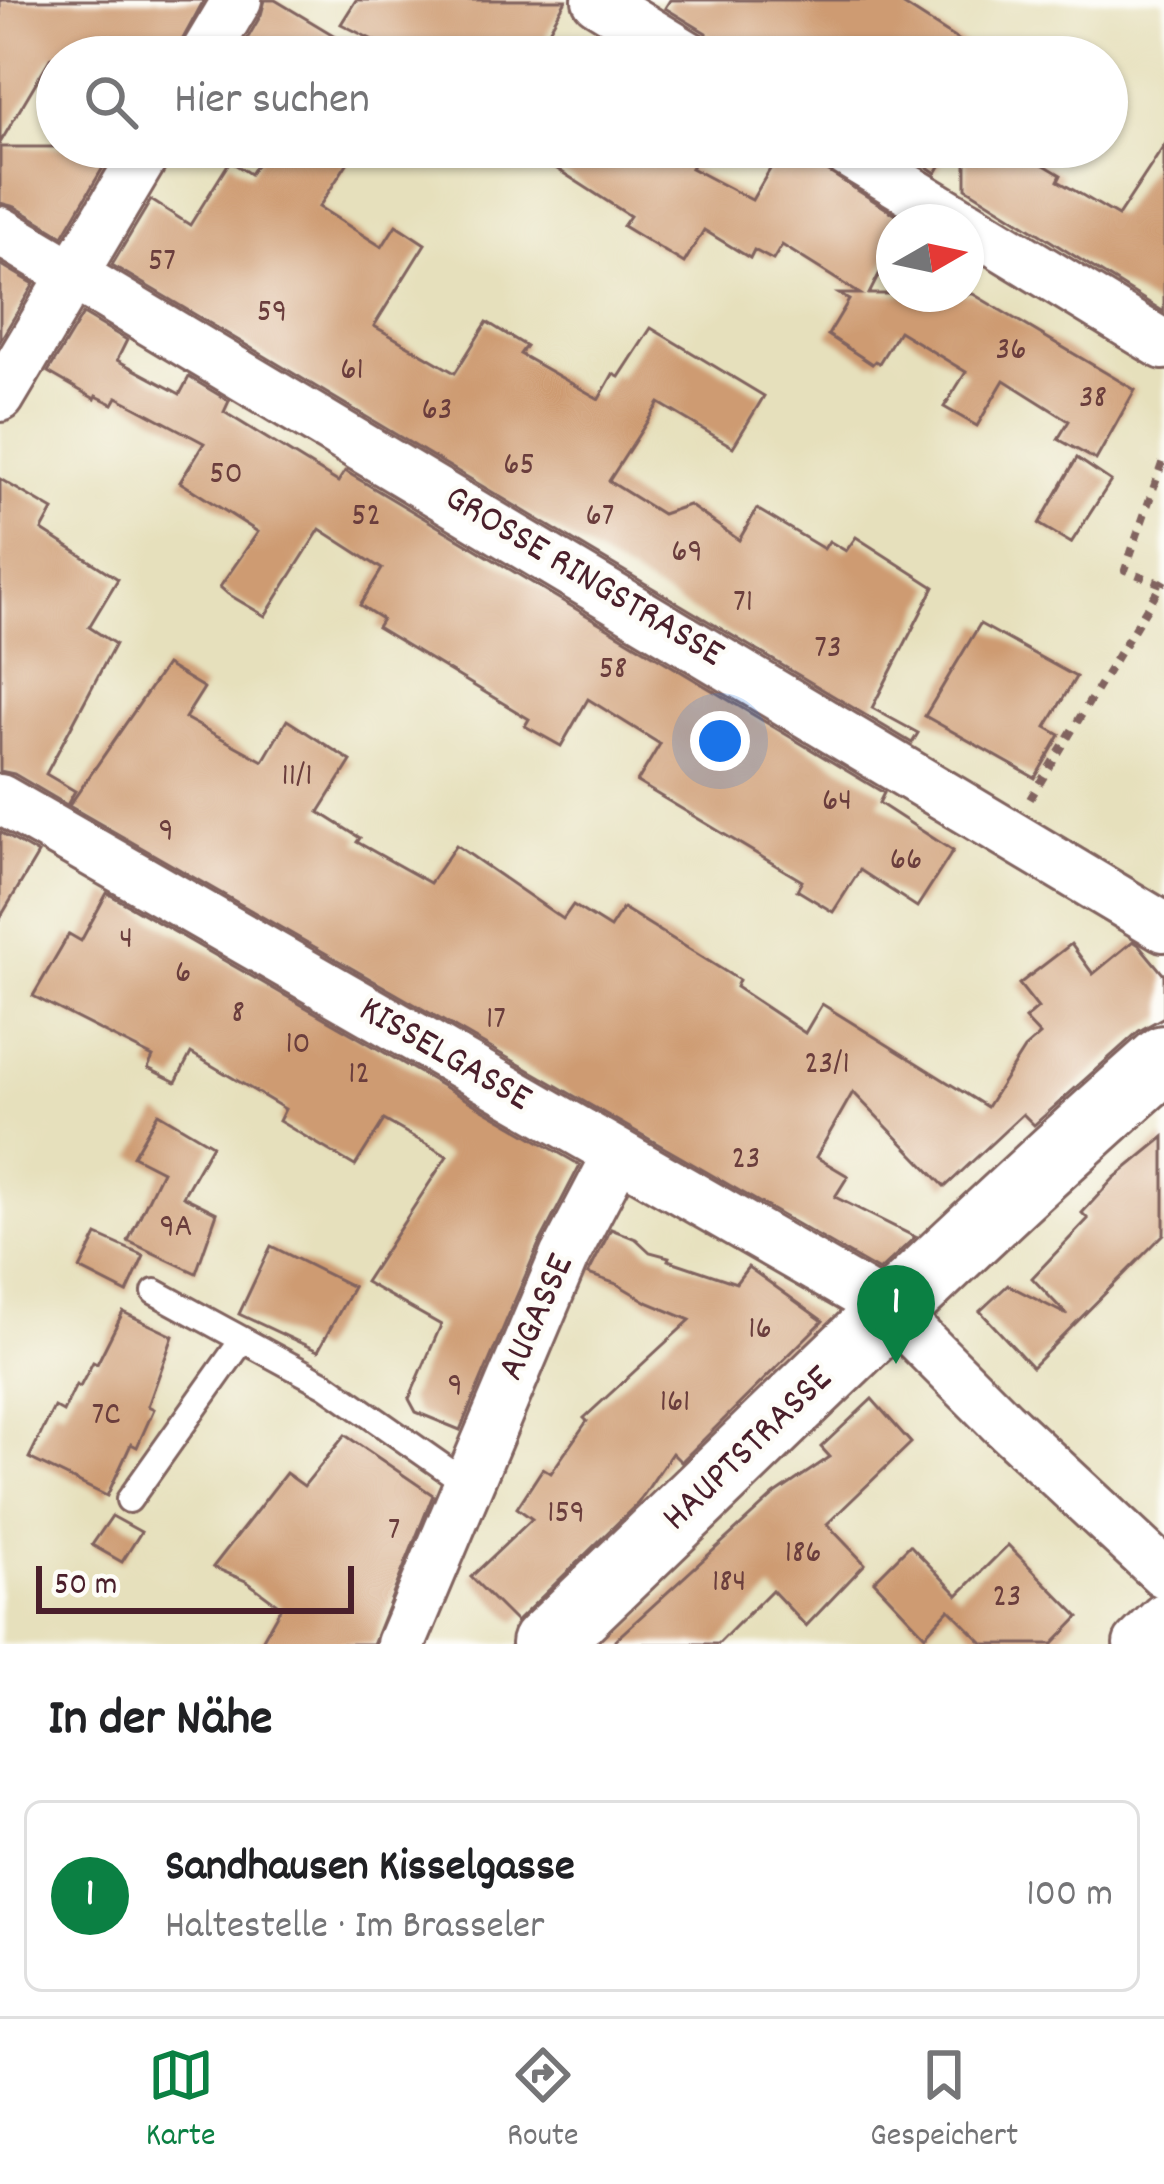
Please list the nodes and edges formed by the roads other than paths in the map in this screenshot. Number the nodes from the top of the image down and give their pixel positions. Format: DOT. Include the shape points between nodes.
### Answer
graph roads {
  1 [pos="237,0"];
  2 [pos="597,0"];
  3 [pos="216,36"];
  4 [pos="656,36"];
  5 [pos="136,168"];
  6 [pos="873,168"];
  7 [pos="932,204"];
  8 [pos="0,231"];
  9 [pos="984,235"];
  10 [pos="72,274"];
  11 [pos="1164,345"];
  12 [pos="0,397"];
  13 [pos="0,799"];
  14 [pos="1164,927"];
  15 [pos="1164,1060"];
  16 [pos="616,1156"];
  17 [pos="155,1292"];
  18 [pos="890,1310"];
  19 [pos="241,1342"];
  20 [pos="466,1483"];
  21 [pos="129,1500"];
  22 [pos="1164,1573"];
  23 [pos="1164,1618"];
  24 [pos="401,1644"];
  25 [pos="545,1644"];
  26 [pos="1138,1644"];
  1 -- 3 [label="street"];
  2 -- 4 [label="street"];
  5 -- 10 [label="street"];
  6 -- 7 [label="street"];
  8 -- 10 [label="street, GROSSE RINGSTRASSE"];
  9 -- 11 [label="street"];
  10 -- 12 [label="street"];
  10 -- 14 [label="street, GROSSE RINGSTRASSE"];
  13 -- 16 [label="street, KISSELGASSE"];
  15 -- 18 [label="street, HAUPTSTRASSE"];
  16 -- 18 [label="street, KISSELGASSE"];
  16 -- 20 [label="street, AUGASSE"];
  17 -- 19 [label="lane"];
  18 -- 22 [label="street, KISSELGASSE"];
  18 -- 25 [label="street, HAUPTSTRASSE"];
  19 -- 20 [label="lane" via="326,1385"];
  19 -- 21 [label="lane"];
  20 -- 24 [label="street, AUGASSE"];
  23 -- 26 [label="street"];
}
